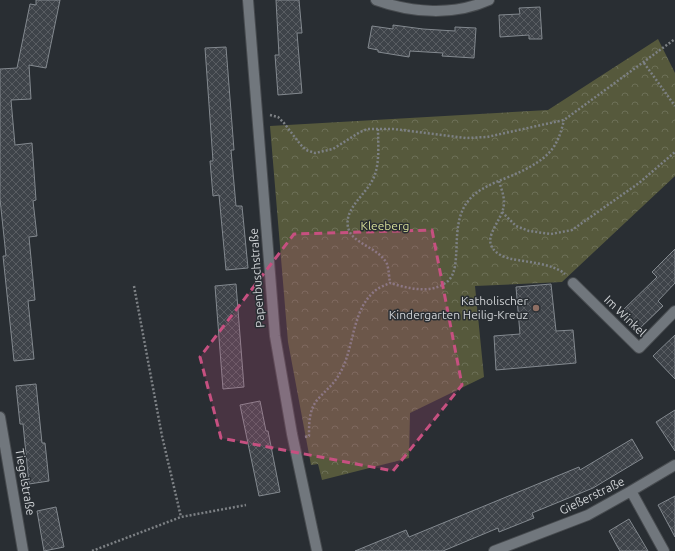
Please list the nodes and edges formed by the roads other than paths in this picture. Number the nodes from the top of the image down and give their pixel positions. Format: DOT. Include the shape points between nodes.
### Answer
graph roads {
  1 [pos="248,0"];
  2 [pos="376,0"];
  3 [pos="431,0"];
  4 [pos="489,0"];
  5 [pos="428,11"];
  6 [pos="573,283"];
  7 [pos="675,311"];
  8 [pos="0,417"];
  9 [pos="675,465"];
  10 [pos="631,491"];
  11 [pos="24,551"];
  12 [pos="317,551"];
  13 [pos="494,551"];
  14 [pos="664,551"];
  1 -- 12 [label="street, Papenbuschstraße" via="275,336 293,439"];
  2 -- 5 [label="street"];
  3 -- 5 [label="street"];
  4 -- 5 [label="street" via="456,9"];
  6 -- 7 [label="street, Im Winkel" via="639,348"];
  8 -- 11 [label="street, Tiegelstraße"];
  9 -- 10 [label="street, Gießerstraße"];
  10 -- 13 [label="street, Gießerstraße" via="588,515"];
  10 -- 14 [label="street"];
}
